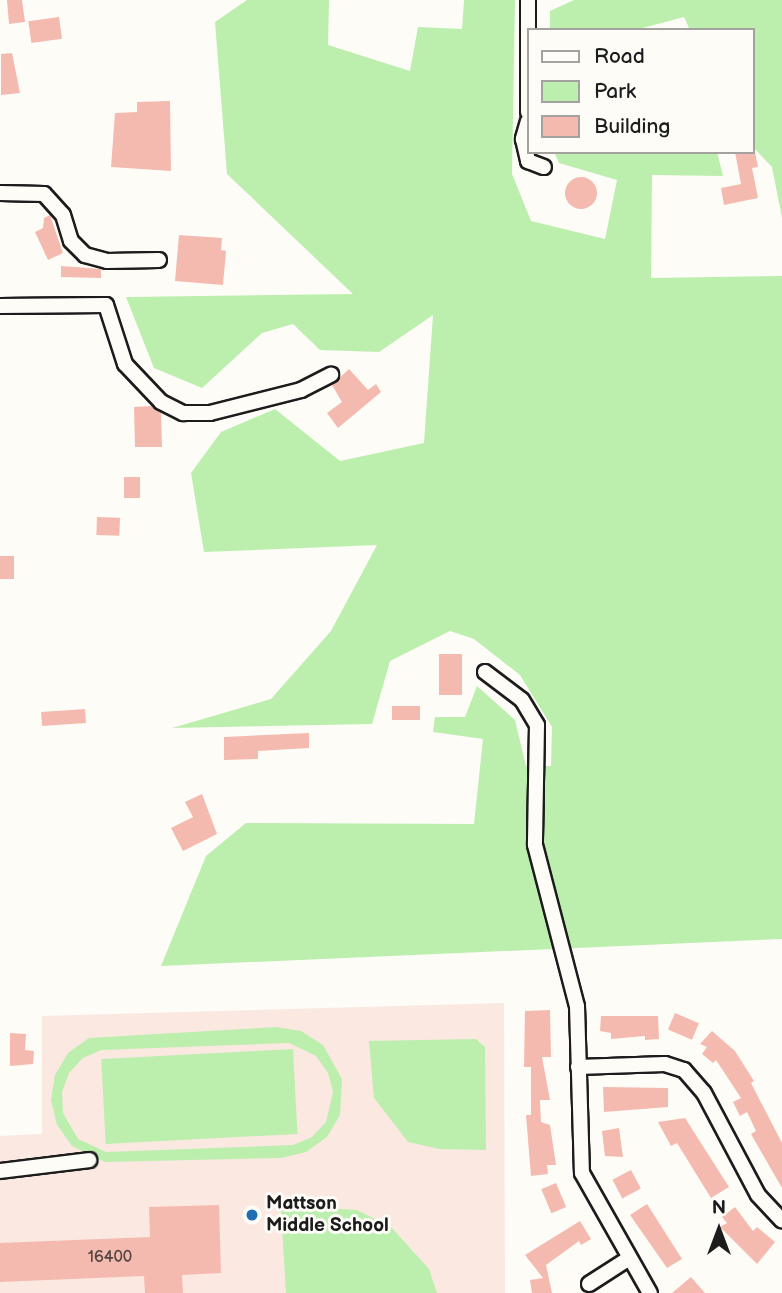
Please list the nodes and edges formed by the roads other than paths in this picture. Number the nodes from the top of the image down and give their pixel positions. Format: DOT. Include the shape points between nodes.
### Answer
graph roads {
  1 [pos="528,0"];
  2 [pos="528,28"];
  3 [pos="526,128"];
  4 [pos="526,152"];
  5 [pos="526,154"];
  6 [pos="544,167"];
  7 [pos="0,193"];
  8 [pos="159,260"];
  9 [pos="0,306"];
  10 [pos="331,375"];
  11 [pos="485,672"];
  12 [pos="578,1067"];
  13 [pos="89,1160"];
  14 [pos="0,1171"];
  15 [pos="782,1221"];
  16 [pos="628,1259"];
  17 [pos="589,1284"];
  18 [pos="650,1293"];
  1 -- 2 [label="street"];
  3 -- 4 [label="street"];
  5 -- 6 [label="street" via="528,161"];
  7 -- 8 [label="street" via="44,194 63,215 71,241 85,255 107,261"];
  9 -- 10 [label="street" via="106,306 125,364 161,402 183,412 210,412 288,393"];
  11 -- 12 [label="street" via="522,700 537,725 536,855 577,1006"];
  12 -- 15 [label="street" via="665,1064 684,1070 704,1093 758,1195"];
  12 -- 16 [label="street" via="582,1174"];
  13 -- 14 [label="street"];
  16 -- 17 [label="street"];
  16 -- 18 [label="street"];
}
